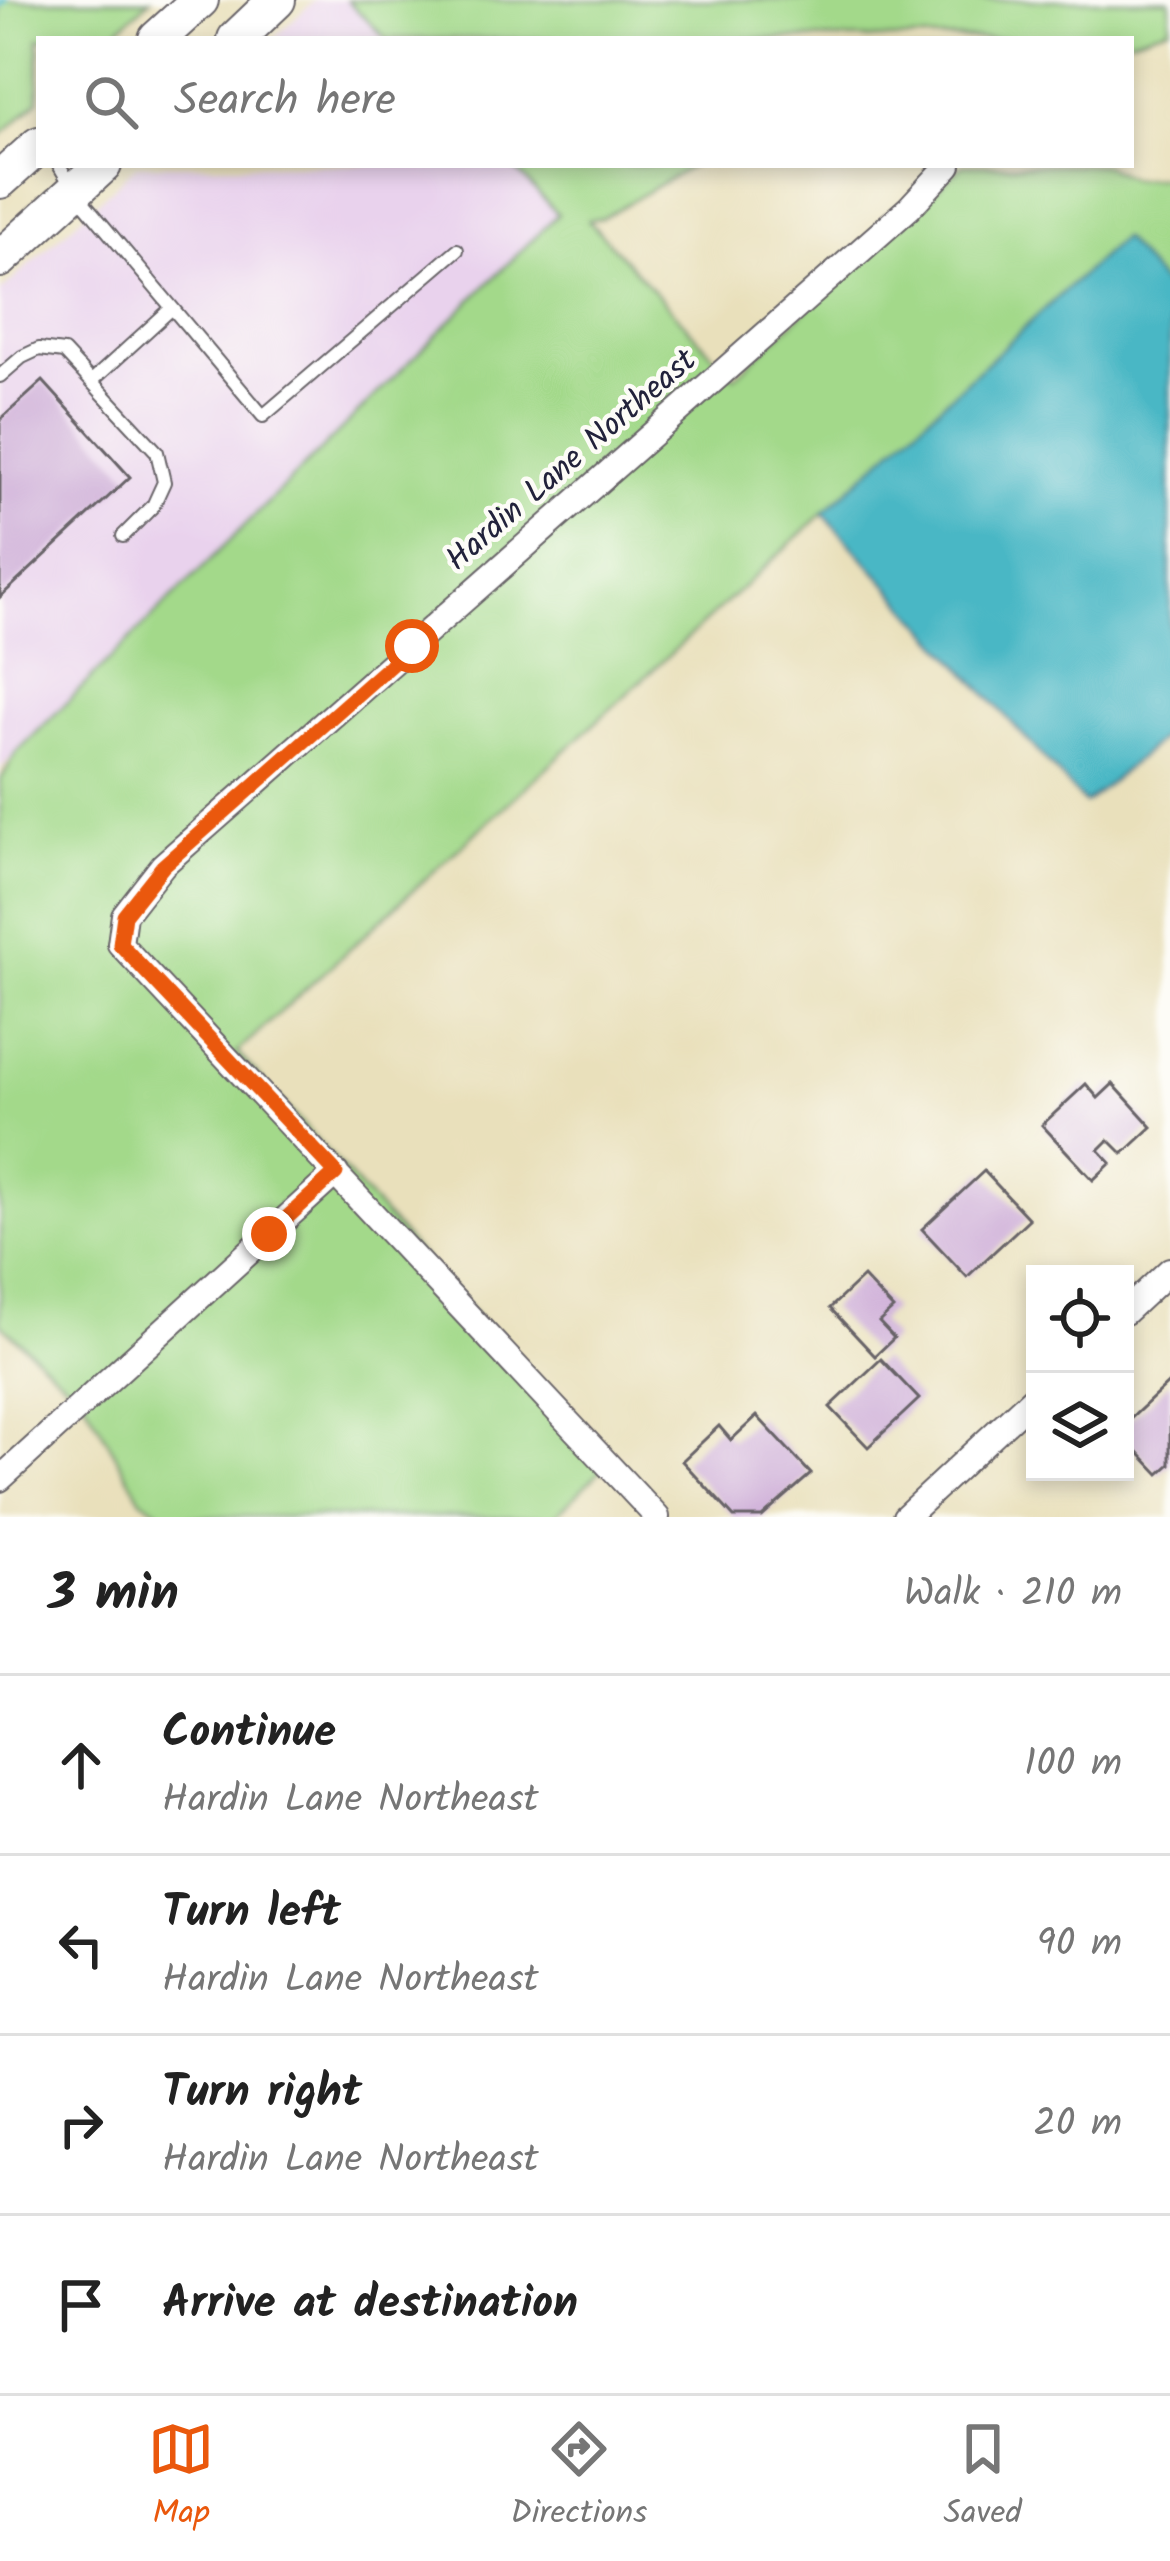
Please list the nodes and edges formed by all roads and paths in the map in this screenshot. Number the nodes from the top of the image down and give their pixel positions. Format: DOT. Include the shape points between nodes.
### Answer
graph roads {
  1 [pos="200,0"];
  2 [pos="277,0"];
  3 [pos="160,36"];
  4 [pos="239,36"];
  5 [pos="36,148"];
  6 [pos="946,168"];
  7 [pos="67,178"];
  8 [pos="0,180"];
  9 [pos="457,250"];
  10 [pos="0,259"];
  11 [pos="172,308"];
  12 [pos="0,376"];
  13 [pos="93,380"];
  14 [pos="123,536"];
  15 [pos="336,1173"];
  16 [pos="1170,1270"];
  17 [pos="1134,1304"];
  18 [pos="1026,1404"];
  19 [pos="0,1479"];
  20 [pos="657,1517"];
  21 [pos="905,1517"];
  1 -- 3 [label="main road"];
  2 -- 4 [label="main road"];
  5 -- 8 [label="main road"];
  6 -- 15 [label="street, Hardin Lane Northeast" via="163,866 124,915 120,944"];
  7 -- 10 [label="main road"];
  7 -- 11 [label="lane"];
  9 -- 11 [label="lane" via="263,416"];
  11 -- 13 [label="lane"];
  12 -- 13 [label="lane" via="39,349 64,352"];
  13 -- 14 [label="lane" via="157,452 164,482"];
  15 -- 19 [label="street"];
  15 -- 20 [label="street, Hardin Lane Northeast"];
  16 -- 17 [label="street"];
  18 -- 21 [label="street"];
}
